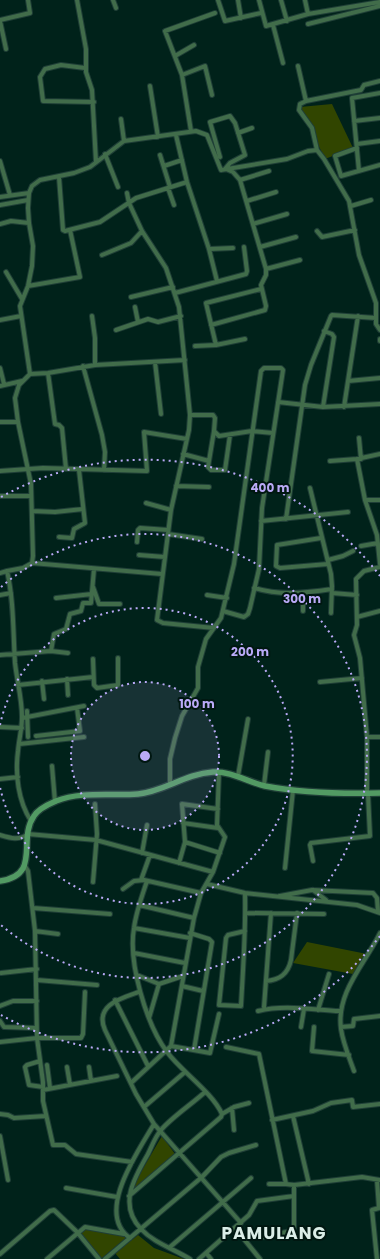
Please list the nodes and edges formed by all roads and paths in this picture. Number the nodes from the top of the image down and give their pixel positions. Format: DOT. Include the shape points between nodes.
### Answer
graph roads {
  1 [pos="28,0"];
  2 [pos="77,0"];
  3 [pos="113,0"];
  4 [pos="218,0"];
  5 [pos="238,0"];
  6 [pos="259,0"];
  7 [pos="281,0"];
  8 [pos="305,0"];
  9 [pos="380,2"];
  10 [pos="380,6"];
  11 [pos="116,8"];
  12 [pos="261,12"];
  13 [pos="215,13"];
  14 [pos="308,14"];
  15 [pos="241,18"];
  16 [pos="0,21"];
  17 [pos="286,21"];
  18 [pos="308,24"];
  19 [pos="273,25"];
  20 [pos="194,45"];
  21 [pos="6,49"];
  22 [pos="175,56"];
  23 [pos="282,63"];
  24 [pos="298,66"];
  25 [pos="85,68"];
  26 [pos="182,75"];
  27 [pos="380,81"];
  28 [pos="150,86"];
  29 [pos="380,93"];
  30 [pos="212,94"];
  31 [pos="306,101"];
  32 [pos="94,102"];
  33 [pos="380,118"];
  34 [pos="122,119"];
  35 [pos="354,121"];
  36 [pos="252,128"];
  37 [pos="191,131"];
  38 [pos="238,133"];
  39 [pos="176,135"];
  40 [pos="158,137"];
  41 [pos="124,141"];
  42 [pos="380,141"];
  43 [pos="357,146"];
  44 [pos="317,150"];
  45 [pos="106,154"];
  46 [pos="160,155"];
  47 [pos="220,156"];
  48 [pos="182,160"];
  49 [pos="0,161"];
  50 [pos="96,162"];
  51 [pos="380,165"];
  52 [pos="164,166"];
  53 [pos="1,167"];
  54 [pos="225,169"];
  55 [pos="269,171"];
  56 [pos="359,171"];
  57 [pos="59,177"];
  58 [pos="240,180"];
  59 [pos="187,182"];
  60 [pos="118,187"];
  61 [pos="169,188"];
  62 [pos="276,192"];
  63 [pos="29,193"];
  64 [pos="127,193"];
  65 [pos="10,195"];
  66 [pos="0,198"];
  67 [pos="28,200"];
  68 [pos="371,200"];
  69 [pos="247,201"];
  70 [pos="129,203"];
  71 [pos="0,205"];
  72 [pos="174,205"];
  73 [pos="351,206"];
  74 [pos="287,214"];
  75 [pos="29,223"];
  76 [pos="0,224"];
  77 [pos="253,224"];
  78 [pos="70,230"];
  79 [pos="355,230"];
  80 [pos="142,231"];
  81 [pos="317,231"];
  82 [pos="296,237"];
  83 [pos="244,247"];
  84 [pos="260,247"];
  85 [pos="233,248"];
  86 [pos="209,249"];
  87 [pos="102,255"];
  88 [pos="300,260"];
  89 [pos="266,269"];
  90 [pos="6,272"];
  91 [pos="216,281"];
  92 [pos="28,286"];
  93 [pos="173,287"];
  94 [pos="261,289"];
  95 [pos="175,293"];
  96 [pos="131,297"];
  97 [pos="22,299"];
  98 [pos="378,304"];
  99 [pos="135,307"];
  100 [pos="21,316"];
  101 [pos="92,316"];
  102 [pos="181,316"];
  103 [pos="358,316"];
  104 [pos="376,318"];
  105 [pos="0,320"];
  106 [pos="138,322"];
  107 [pos="211,325"];
  108 [pos="116,330"];
  109 [pos="380,330"];
  110 [pos="324,331"];
  111 [pos="245,338"];
  112 [pos="216,345"];
  113 [pos="195,346"];
  114 [pos="185,360"];
  115 [pos="155,362"];
  116 [pos="95,365"];
  117 [pos="83,366"];
  118 [pos="0,368"];
  119 [pos="48,373"];
  120 [pos="30,374"];
  121 [pos="380,378"];
  122 [pos="23,381"];
  123 [pos="348,381"];
  124 [pos="2,385"];
  125 [pos="278,402"];
  126 [pos="380,404"];
  127 [pos="302,405"];
  128 [pos="323,407"];
  129 [pos="344,407"];
  130 [pos="161,414"];
  131 [pos="190,415"];
  132 [pos="0,422"];
  133 [pos="18,422"];
  134 [pos="214,431"];
  135 [pos="252,431"];
  136 [pos="273,433"];
  137 [pos="230,435"];
  138 [pos="359,438"];
  139 [pos="187,439"];
  140 [pos="183,454"];
  141 [pos="380,454"];
  142 [pos="359,459"];
  143 [pos="209,461"];
  144 [pos="330,461"];
  145 [pos="66,469"];
  146 [pos="29,470"];
  147 [pos="79,470"];
  148 [pos="104,470"];
  149 [pos="0,471"];
  150 [pos="176,486"];
  151 [pos="210,487"];
  152 [pos="310,488"];
  153 [pos="0,496"];
  154 [pos="31,496"];
  155 [pos="365,500"];
  156 [pos="380,500"];
  157 [pos="146,504"];
  158 [pos="83,509"];
  159 [pos="171,510"];
  160 [pos="32,511"];
  161 [pos="348,512"];
  162 [pos="317,516"];
  163 [pos="286,519"];
  164 [pos="261,521"];
  165 [pos="168,532"];
  166 [pos="59,537"];
  167 [pos="321,538"];
  168 [pos="202,539"];
  169 [pos="137,542"];
  170 [pos="378,543"];
  171 [pos="361,546"];
  172 [pos="353,550"];
  173 [pos="139,555"];
  174 [pos="165,557"];
  175 [pos="328,562"];
  176 [pos="32,563"];
  177 [pos="380,564"];
  178 [pos="380,567"];
  179 [pos="94,569"];
  180 [pos="7,571"];
  181 [pos="0,572"];
  182 [pos="162,574"];
  183 [pos="92,584"];
  184 [pos="254,588"];
  185 [pos="332,591"];
  186 [pos="11,593"];
  187 [pos="303,593"];
  188 [pos="92,594"];
  189 [pos="0,595"];
  190 [pos="207,595"];
  191 [pos="357,595"];
  192 [pos="56,598"];
  193 [pos="227,598"];
  194 [pos="120,604"];
  195 [pos="223,611"];
  196 [pos="380,611"];
  197 [pos="303,612"];
  198 [pos="331,614"];
  199 [pos="357,617"];
  200 [pos="214,628"];
  201 [pos="51,651"];
  202 [pos="14,653"];
  203 [pos="68,653"];
  204 [pos="0,655"];
  205 [pos="118,658"];
  206 [pos="93,659"];
  207 [pos="93,677"];
  208 [pos="362,678"];
  209 [pos="66,679"];
  210 [pos="42,681"];
  211 [pos="320,682"];
  212 [pos="18,685"];
  213 [pos="68,695"];
  214 [pos="44,699"];
  215 [pos="84,706"];
  216 [pos="77,708"];
  217 [pos="27,712"];
  218 [pos="28,717"];
  219 [pos="22,718"];
  220 [pos="248,719"];
  221 [pos="0,727"];
  222 [pos="22,728"];
  223 [pos="36,736"];
  224 [pos="28,737"];
  225 [pos="84,737"];
  226 [pos="367,737"];
  227 [pos="380,737"];
  228 [pos="19,744"];
  229 [pos="268,752"];
  230 [pos="52,766"];
  231 [pos="219,772"];
  232 [pos="238,776"];
  233 [pos="18,777"];
  234 [pos="0,779"];
  235 [pos="170,782"];
  236 [pos="264,785"];
  237 [pos="293,790"];
  238 [pos="367,793"];
  239 [pos="380,793"];
  240 [pos="55,802"];
  241 [pos="95,804"];
  242 [pos="218,809"];
  243 [pos="30,821"];
  244 [pos="183,823"];
  245 [pos="147,825"];
  246 [pos="218,828"];
  247 [pos="28,834"];
  248 [pos="0,835"];
  249 [pos="96,840"];
  250 [pos="185,842"];
  251 [pos="142,853"];
  252 [pos="220,853"];
  253 [pos="150,855"];
  254 [pos="313,862"];
  255 [pos="179,863"];
  256 [pos="25,866"];
  257 [pos="285,868"];
  258 [pos="213,872"];
  259 [pos="141,880"];
  260 [pos="0,881"];
  261 [pos="147,881"];
  262 [pos="93,882"];
  263 [pos="207,884"];
  264 [pos="123,889"];
  265 [pos="312,890"];
  266 [pos="201,893"];
  267 [pos="246,893"];
  268 [pos="277,897"];
  269 [pos="327,901"];
  270 [pos="377,902"];
  271 [pos="139,905"];
  272 [pos="33,908"];
  273 [pos="370,908"];
  274 [pos="379,912"];
  275 [pos="246,913"];
  276 [pos="272,913"];
  277 [pos="297,913"];
  278 [pos="110,914"];
  279 [pos="324,914"];
  280 [pos="194,918"];
  281 [pos="134,928"];
  282 [pos="35,931"];
  283 [pos="245,931"];
  284 [pos="380,933"];
  285 [pos="58,934"];
  286 [pos="190,936"];
  287 [pos="134,953"];
  288 [pos="185,963"];
  289 [pos="37,969"];
  290 [pos="1,973"];
  291 [pos="329,974"];
  292 [pos="136,975"];
  293 [pos="183,976"];
  294 [pos="37,980"];
  295 [pos="266,981"];
  296 [pos="158,984"];
  297 [pos="97,985"];
  298 [pos="182,986"];
  299 [pos="203,991"];
  300 [pos="85,992"];
  301 [pos="139,992"];
  302 [pos="115,1000"];
  303 [pos="37,1001"];
  304 [pos="0,1006"];
  305 [pos="264,1007"];
  306 [pos="304,1009"];
  307 [pos="258,1010"];
  308 [pos="318,1010"];
  309 [pos="340,1011"];
  310 [pos="219,1014"];
  311 [pos="380,1016"];
  312 [pos="149,1019"];
  313 [pos="0,1021"];
  314 [pos="301,1026"];
  315 [pos="314,1027"];
  316 [pos="36,1028"];
  317 [pos="341,1028"];
  318 [pos="37,1038"];
  319 [pos="0,1042"];
  320 [pos="171,1046"];
  321 [pos="226,1047"];
  322 [pos="194,1050"];
  323 [pos="167,1052"];
  324 [pos="349,1055"];
  325 [pos="40,1061"];
  326 [pos="47,1065"];
  327 [pos="148,1066"];
  328 [pos="67,1067"];
  329 [pos="89,1067"];
  330 [pos="354,1071"];
  331 [pos="185,1072"];
  332 [pos="117,1076"];
  333 [pos="91,1081"];
  334 [pos="131,1083"];
  335 [pos="70,1085"];
  336 [pos="43,1088"];
  337 [pos="50,1088"];
  338 [pos="205,1092"];
  339 [pos="249,1103"];
  340 [pos="380,1104"];
  341 [pos="144,1107"];
  342 [pos="232,1108"];
  343 [pos="0,1114"];
  344 [pos="222,1114"];
  345 [pos="46,1116"];
  346 [pos="293,1116"];
  347 [pos="272,1120"];
  348 [pos="154,1124"];
  349 [pos="161,1130"];
  350 [pos="234,1130"];
  351 [pos="0,1136"];
  352 [pos="256,1145"];
  353 [pos="180,1152"];
  354 [pos="132,1162"];
  355 [pos="202,1177"];
  356 [pos="251,1178"];
  357 [pos="8,1180"];
  358 [pos="378,1180"];
  359 [pos="269,1184"];
  360 [pos="286,1184"];
  361 [pos="309,1184"];
  362 [pos="294,1185"];
  363 [pos="66,1188"];
  364 [pos="129,1196"];
  365 [pos="294,1196"];
  366 [pos="117,1197"];
  367 [pos="223,1202"];
  368 [pos="241,1223"];
  369 [pos="140,1228"];
  370 [pos="235,1228"];
  371 [pos="77,1232"];
  372 [pos="124,1234"];
  373 [pos="263,1237"];
  374 [pos="130,1238"];
  375 [pos="170,1247"];
  376 [pos="0,1254"];
  377 [pos="207,1254"];
  378 [pos="47,1259"];
  379 [pos="99,1259"];
  380 [pos="105,1259"];
  381 [pos="190,1259"];
  382 [pos="199,1259"];
  383 [pos="211,1259"];
  384 [pos="260,1259"];
  385 [pos="377,1259"];
  1 -- 16 [label="street" via="30,13"];
  2 -- 25 [label="street" via="86,48"];
  3 -- 11 [label="street"];
  4 -- 15 [label="street" via="224,20"];
  5 -- 15 [label="street"];
  6 -- 12 [label="street"];
  7 -- 17 [label="street"];
  8 -- 14 [label="street"];
  9 -- 14 [label="street"];
  10 -- 18 [label="street"];
  12 -- 15 [label="street"];
  12 -- 19 [label="street" via="265,26"];
  13 -- 22 [label="street" via="165,31"];
  14 -- 17 [label="street"];
  16 -- 21 [label="street"];
  17 -- 19 [label="street"];
  19 -- 23 [label="street"];
  20 -- 22 [label="street"];
  22 -- 26 [label="street"];
  24 -- 31 [label="street"];
  25 -- 32 [label="street"];
  25 -- 32 [label="street" via="61,66 45,70 40,77 43,102"];
  26 -- 30 [label="street" via="205,66"];
  26 -- 37 [label="street"];
  27 -- 31 [label="street" via="364,84 362,90"];
  28 -- 40 [label="street"];
  29 -- 35 [label="street" via="352,98"];
  31 -- 44 [label="street" via="300,104 299,110 310,124"];
  32 -- 50 [label="street"];
  33 -- 35 [label="street"];
  34 -- 41 [label="street"];
  35 -- 43 [label="street"];
  36 -- 38 [label="street"];
  37 -- 39 [label="street"];
  37 -- 54 [label="street" via="207,135 219,168"];
  38 -- 47 [label="street" via="231,116 210,122"];
  38 -- 54 [label="street" via="245,156 230,163"];
  39 -- 40 [label="street"];
  39 -- 48 [label="street"];
  40 -- 41 [label="street"];
  41 -- 45 [label="street"];
  42 -- 43 [label="street"];
  43 -- 56 [label="street"];
  43 -- 56 [label="street" via="336,155 335,158 341,176"];
  44 -- 54 [label="street" via="287,159"];
  44 -- 73 [label="street"];
  45 -- 50 [label="street"];
  45 -- 60 [label="street"];
  46 -- 52 [label="street"];
  48 -- 52 [label="street"];
  48 -- 59 [label="street"];
  49 -- 53 [label="street"];
  50 -- 57 [label="street" via="84,170"];
  51 -- 56 [label="street"];
  52 -- 61 [label="street"];
  53 -- 65 [label="street"];
  54 -- 58 [label="street" via="233,172"];
  55 -- 58 [label="street"];
  57 -- 63 [label="street" via="36,182"];
  57 -- 78 [label="street" via="61,221 63,230"];
  58 -- 69 [label="street"];
  59 -- 61 [label="street"];
  59 -- 86 [label="street"];
  61 -- 70 [label="street" via="145,194"];
  61 -- 72 [label="street"];
  62 -- 69 [label="street"];
  63 -- 65 [label="street"];
  63 -- 67 [label="street"];
  64 -- 70 [label="street"];
  65 -- 66 [label="street"];
  67 -- 71 [label="street"];
  67 -- 75 [label="street"];
  68 -- 73 [label="street"];
  69 -- 77 [label="street"];
  70 -- 78 [label="street" via="100,222"];
  70 -- 80 [label="street"];
  73 -- 79 [label="street"];
  74 -- 77 [label="street"];
  75 -- 76 [label="street"];
  75 -- 92 [label="street" via="33,246"];
  77 -- 84 [label="street"];
  78 -- 92 [label="street" via="80,276"];
  79 -- 81 [label="street" via="322,237"];
  79 -- 98 [label="street" via="359,255"];
  80 -- 87 [label="street" via="131,243"];
  80 -- 93 [label="street" via="166,268"];
  82 -- 84 [label="street"];
  83 -- 91 [label="street" via="246,274"];
  84 -- 89 [label="street"];
  85 -- 86 [label="street"];
  86 -- 91 [label="street"];
  88 -- 89 [label="street"];
  89 -- 94 [label="street"];
  90 -- 97 [label="street"];
  91 -- 95 [label="street"];
  92 -- 97 [label="street"];
  93 -- 95 [label="street"];
  93 -- 96 [label="street"];
  94 -- 107 [label="street" via="266,306 264,310"];
  94 -- 107 [label="street" via="206,303"];
  95 -- 102 [label="street"];
  97 -- 100 [label="street"];
  98 -- 104 [label="street"];
  99 -- 106 [label="street"];
  100 -- 105 [label="street"];
  100 -- 120 [label="street"];
  101 -- 116 [label="street"];
  102 -- 106 [label="street" via="158,322 148,319"];
  102 -- 114 [label="street"];
  103 -- 104 [label="street"];
  103 -- 110 [label="street" via="332,315"];
  103 -- 123 [label="street"];
  104 -- 109 [label="street" via="376,326"];
  106 -- 108 [label="street"];
  107 -- 112 [label="street"];
  110 -- 127 [label="street" via="311,365"];
  110 -- 128 [label="street" via="334,337"];
  111 -- 112 [label="street"];
  112 -- 113 [label="street"];
  114 -- 115 [label="street"];
  114 -- 131 [label="street"];
  115 -- 116 [label="street"];
  115 -- 130 [label="street"];
  116 -- 117 [label="street"];
  117 -- 119 [label="street"];
  117 -- 148 [label="street" via="102,435 105,452"];
  118 -- 124 [label="street"];
  119 -- 120 [label="street"];
  119 -- 145 [label="street" via="55,424 62,428"];
  120 -- 122 [label="street"];
  121 -- 123 [label="street"];
  122 -- 124 [label="street"];
  122 -- 133 [label="street" via="17,389"];
  123 -- 129 [label="street"];
  125 -- 127 [label="street"];
  125 -- 135 [label="street" via="283,370 277,367 264,368 260,371"];
  125 -- 136 [label="street"];
  126 -- 129 [label="street"];
  127 -- 128 [label="street"];
  127 -- 163 [label="street"];
  128 -- 129 [label="street"];
  131 -- 134 [label="street" via="213,415"];
  131 -- 139 [label="street"];
  132 -- 133 [label="street"];
  133 -- 146 [label="street"];
  134 -- 137 [label="street" via="219,436"];
  134 -- 143 [label="street"];
  135 -- 136 [label="street"];
  135 -- 137 [label="street"];
  135 -- 193 [label="street"];
  136 -- 164 [label="street"];
  137 -- 143 [label="street" via="225,471 210,470"];
  138 -- 142 [label="street"];
  139 -- 140 [label="street"];
  139 -- 148 [label="street" via="144,432 148,471"];
  140 -- 143 [label="street"];
  140 -- 150 [label="street"];
  141 -- 142 [label="street"];
  142 -- 144 [label="street"];
  142 -- 155 [label="street"];
  145 -- 146 [label="street"];
  145 -- 147 [label="street"];
  146 -- 149 [label="street"];
  146 -- 154 [label="street"];
  147 -- 148 [label="street"];
  147 -- 158 [label="street"];
  150 -- 151 [label="street"];
  150 -- 159 [label="street"];
  152 -- 162 [label="street"];
  153 -- 154 [label="street"];
  154 -- 160 [label="street"];
  155 -- 156 [label="street"];
  155 -- 170 [label="street"];
  157 -- 159 [label="street"];
  158 -- 160 [label="street"];
  158 -- 166 [label="street" via="85,523 74,529 72,538"];
  159 -- 165 [label="street"];
  160 -- 176 [label="street"];
  161 -- 162 [label="street"];
  162 -- 163 [label="street"];
  162 -- 167 [label="street"];
  163 -- 164 [label="street"];
  164 -- 184 [label="street" via="260,559"];
  165 -- 168 [label="street"];
  165 -- 169 [label="street" via="140,528"];
  165 -- 174 [label="street"];
  167 -- 175 [label="street"];
  167 -- 175 [label="street" via="277,545 276,566 280,568"];
  170 -- 171 [label="street"];
  170 -- 177 [label="street"];
  172 -- 175 [label="street"];
  173 -- 174 [label="street"];
  174 -- 182 [label="street"];
  175 -- 185 [label="street"];
  176 -- 179 [label="street"];
  176 -- 180 [label="street" via="23,568"];
  178 -- 191 [label="street" via="364,571 357,577"];
  179 -- 182 [label="street"];
  179 -- 183 [label="street"];
  180 -- 181 [label="street"];
  180 -- 186 [label="street"];
  182 -- 200 [label="street" via="157,620"];
  183 -- 188 [label="street"];
  183 -- 194 [label="street" via="99,604"];
  184 -- 187 [label="street" via="276,594"];
  184 -- 195 [label="street" via="250,608 245,616"];
  185 -- 187 [label="street"];
  185 -- 191 [label="street"];
  185 -- 198 [label="street"];
  186 -- 189 [label="street"];
  186 -- 202 [label="street"];
  187 -- 197 [label="street"];
  188 -- 192 [label="street"];
  188 -- 201 [label="street" via="91,603 83,603 81,611 70,614 66,629 54,634"];
  190 -- 193 [label="street"];
  191 -- 199 [label="street"];
  193 -- 195 [label="street"];
  195 -- 200 [label="street"];
  196 -- 199 [label="street"];
  199 -- 208 [label="street" via="354,635"];
  200 -- 235 [label="street" via="208,633 200,657 198,688 182,716 175,738 170,759"];
  201 -- 202 [label="street"];
  201 -- 203 [label="street"];
  202 -- 204 [label="street"];
  202 -- 212 [label="street"];
  205 -- 207 [label="street" via="116,686 97,688"];
  206 -- 207 [label="street"];
  207 -- 209 [label="street"];
  208 -- 211 [label="street"];
  208 -- 226 [label="street"];
  209 -- 210 [label="street"];
  209 -- 213 [label="street"];
  210 -- 212 [label="street"];
  210 -- 214 [label="street"];
  212 -- 219 [label="street"];
  215 -- 216 [label="street"];
  216 -- 218 [label="street"];
  216 -- 223 [label="street" via="80,731"];
  217 -- 218 [label="street"];
  218 -- 219 [label="street"];
  218 -- 224 [label="street"];
  219 -- 222 [label="street"];
  220 -- 232 [label="street"];
  221 -- 222 [label="street"];
  222 -- 228 [label="street"];
  225 -- 228 [label="street"];
  226 -- 227 [label="street"];
  226 -- 238 [label="street"];
  228 -- 233 [label="street"];
  229 -- 236 [label="street"];
  230 -- 240 [label="street"];
  231 -- 232 [label="main road"];
  231 -- 235 [label="main road" via="203,773"];
  231 -- 242 [label="street"];
  232 -- 236 [label="main road"];
  233 -- 234 [label="street"];
  233 -- 243 [label="street" via="23,809"];
  235 -- 240 [label="main road" via="147,793 79,796"];
  236 -- 237 [label="main road"];
  237 -- 238 [label="main road"];
  237 -- 257 [label="street"];
  238 -- 239 [label="main road"];
  238 -- 254 [label="street" via="370,836 310,844"];
  240 -- 243 [label="main road" via="38,812"];
  241 -- 249 [label="street"];
  242 -- 244 [label="street" via="182,804"];
  242 -- 246 [label="street"];
  243 -- 247 [label="main road"];
  244 -- 246 [label="street"];
  244 -- 250 [label="street"];
  245 -- 251 [label="street"];
  246 -- 252 [label="street" via="224,837"];
  247 -- 248 [label="street" via="23,838 12,839"];
  247 -- 249 [label="street"];
  247 -- 256 [label="main road"];
  249 -- 251 [label="street"];
  249 -- 262 [label="street"];
  250 -- 252 [label="street"];
  250 -- 255 [label="street"];
  251 -- 253 [label="street"];
  252 -- 258 [label="street"];
  253 -- 255 [label="street"];
  253 -- 259 [label="street"];
  255 -- 258 [label="street"];
  256 -- 260 [label="main road" via="14,877"];
  256 -- 272 [label="street" via="28,871"];
  258 -- 263 [label="street"];
  259 -- 261 [label="street"];
  259 -- 264 [label="street"];
  261 -- 266 [label="street"];
  261 -- 271 [label="street"];
  263 -- 266 [label="street"];
  263 -- 267 [label="street"];
  265 -- 268 [label="street"];
  265 -- 269 [label="street"];
  265 -- 270 [label="street" via="373,893"];
  266 -- 280 [label="street"];
  267 -- 268 [label="street"];
  267 -- 275 [label="street"];
  268 -- 269 [label="street"];
  269 -- 273 [label="street"];
  270 -- 273 [label="street"];
  270 -- 274 [label="street"];
  271 -- 280 [label="street"];
  271 -- 281 [label="street"];
  272 -- 278 [label="street"];
  272 -- 282 [label="street"];
  273 -- 274 [label="street"];
  275 -- 276 [label="street"];
  275 -- 283 [label="street"];
  276 -- 277 [label="street"];
  276 -- 295 [label="street"];
  277 -- 279 [label="street"];
  277 -- 295 [label="street" via="291,963 282,977"];
  280 -- 286 [label="street"];
  281 -- 286 [label="street"];
  281 -- 287 [label="street"];
  282 -- 285 [label="street"];
  282 -- 289 [label="street"];
  283 -- 283 [label="street" via="241,1006 219,1005 226,938 228,935"];
  284 -- 309 [label="street" via="355,975"];
  286 -- 288 [label="street"];
  286 -- 299 [label="street" via="210,938 212,942"];
  287 -- 288 [label="street"];
  287 -- 292 [label="street"];
  288 -- 293 [label="street"];
  289 -- 290 [label="street"];
  289 -- 294 [label="street"];
  291 -- 308 [label="street"];
  292 -- 296 [label="street"];
  292 -- 301 [label="street"];
  293 -- 296 [label="street"];
  293 -- 298 [label="street"];
  294 -- 297 [label="street"];
  294 -- 303 [label="street"];
  295 -- 305 [label="street"];
  296 -- 312 [label="street"];
  298 -- 299 [label="street"];
  298 -- 320 [label="street"];
  299 -- 322 [label="street"];
  300 -- 318 [label="street" via="82,1036"];
  301 -- 302 [label="street"];
  301 -- 312 [label="street"];
  302 -- 327 [label="street"];
  302 -- 334 [label="street" via="106,1008 102,1024"];
  303 -- 304 [label="street" via="13,1001"];
  303 -- 316 [label="street"];
  306 -- 307 [label="street" via="272,1007"];
  306 -- 308 [label="street"];
  306 -- 314 [label="street"];
  308 -- 309 [label="street"];
  309 -- 317 [label="street"];
  310 -- 322 [label="street" via="210,1052"];
  311 -- 317 [label="street" via="354,1018 354,1026"];
  312 -- 323 [label="street"];
  313 -- 316 [label="street" via="4,1028"];
  315 -- 324 [label="street" via="312,1051"];
  316 -- 318 [label="street"];
  317 -- 324 [label="street"];
  318 -- 319 [label="street"];
  318 -- 325 [label="street"];
  320 -- 322 [label="street"];
  320 -- 323 [label="street"];
  321 -- 347 [label="street" via="259,1054"];
  323 -- 327 [label="street"];
  323 -- 331 [label="street"];
  324 -- 330 [label="street"];
  325 -- 336 [label="street"];
  325 -- 336 [label="street" via="25,1067 30,1085"];
  326 -- 337 [label="street"];
  327 -- 334 [label="street"];
  328 -- 335 [label="street"];
  329 -- 333 [label="street"];
  331 -- 338 [label="street"];
  331 -- 341 [label="street"];
  332 -- 333 [label="street"];
  333 -- 335 [label="street"];
  334 -- 341 [label="street"];
  335 -- 337 [label="street"];
  336 -- 337 [label="street"];
  336 -- 345 [label="street"];
  338 -- 344 [label="street"];
  338 -- 349 [label="street"];
  339 -- 342 [label="street"];
  340 -- 346 [label="street" via="353,1107 352,1100 331,1103"];
  341 -- 348 [label="street"];
  342 -- 344 [label="street"];
  342 -- 350 [label="street"];
  343 -- 345 [label="street" via="14,1118"];
  344 -- 353 [label="street"];
  345 -- 354 [label="street" via="53,1145 65,1145 76,1154"];
  346 -- 347 [label="street"];
  346 -- 361 [label="street"];
  347 -- 360 [label="street"];
  348 -- 349 [label="street"];
  348 -- 354 [label="street"];
  349 -- 353 [label="street"];
  349 -- 364 [label="street" via="132,1182"];
  351 -- 357 [label="street"];
  352 -- 355 [label="street" via="225,1155"];
  353 -- 355 [label="street"];
  353 -- 364 [label="street"];
  354 -- 366 [label="street"];
  355 -- 367 [label="street"];
  355 -- 369 [label="street"];
  356 -- 367 [label="street"];
  358 -- 361 [label="street" via="362,1177"];
  358 -- 385 [label="street" via="380,1208 372,1210"];
  359 -- 360 [label="street"];
  360 -- 362 [label="street"];
  361 -- 362 [label="street"];
  362 -- 365 [label="street"];
  363 -- 366 [label="street"];
  364 -- 369 [label="street" via="131,1214"];
  365 -- 368 [label="street" via="257,1202"];
  365 -- 373 [label="street" via="293,1229"];
  366 -- 372 [label="street" via="117,1218"];
  367 -- 368 [label="street"];
  367 -- 375 [label="street"];
  368 -- 370 [label="street"];
  369 -- 374 [label="street"];
  369 -- 375 [label="street" via="149,1237"];
  370 -- 377 [label="street"];
  370 -- 384 [label="street"];
  371 -- 372 [label="street" via="85,1228"];
  371 -- 376 [label="street" via="54,1210 50,1211"];
  371 -- 378 [label="street"];
  371 -- 379 [label="street"];
  372 -- 374 [label="street"];
  374 -- 380 [label="street"];
  375 -- 381 [label="street"];
  377 -- 382 [label="street"];
  377 -- 383 [label="street"];
}
